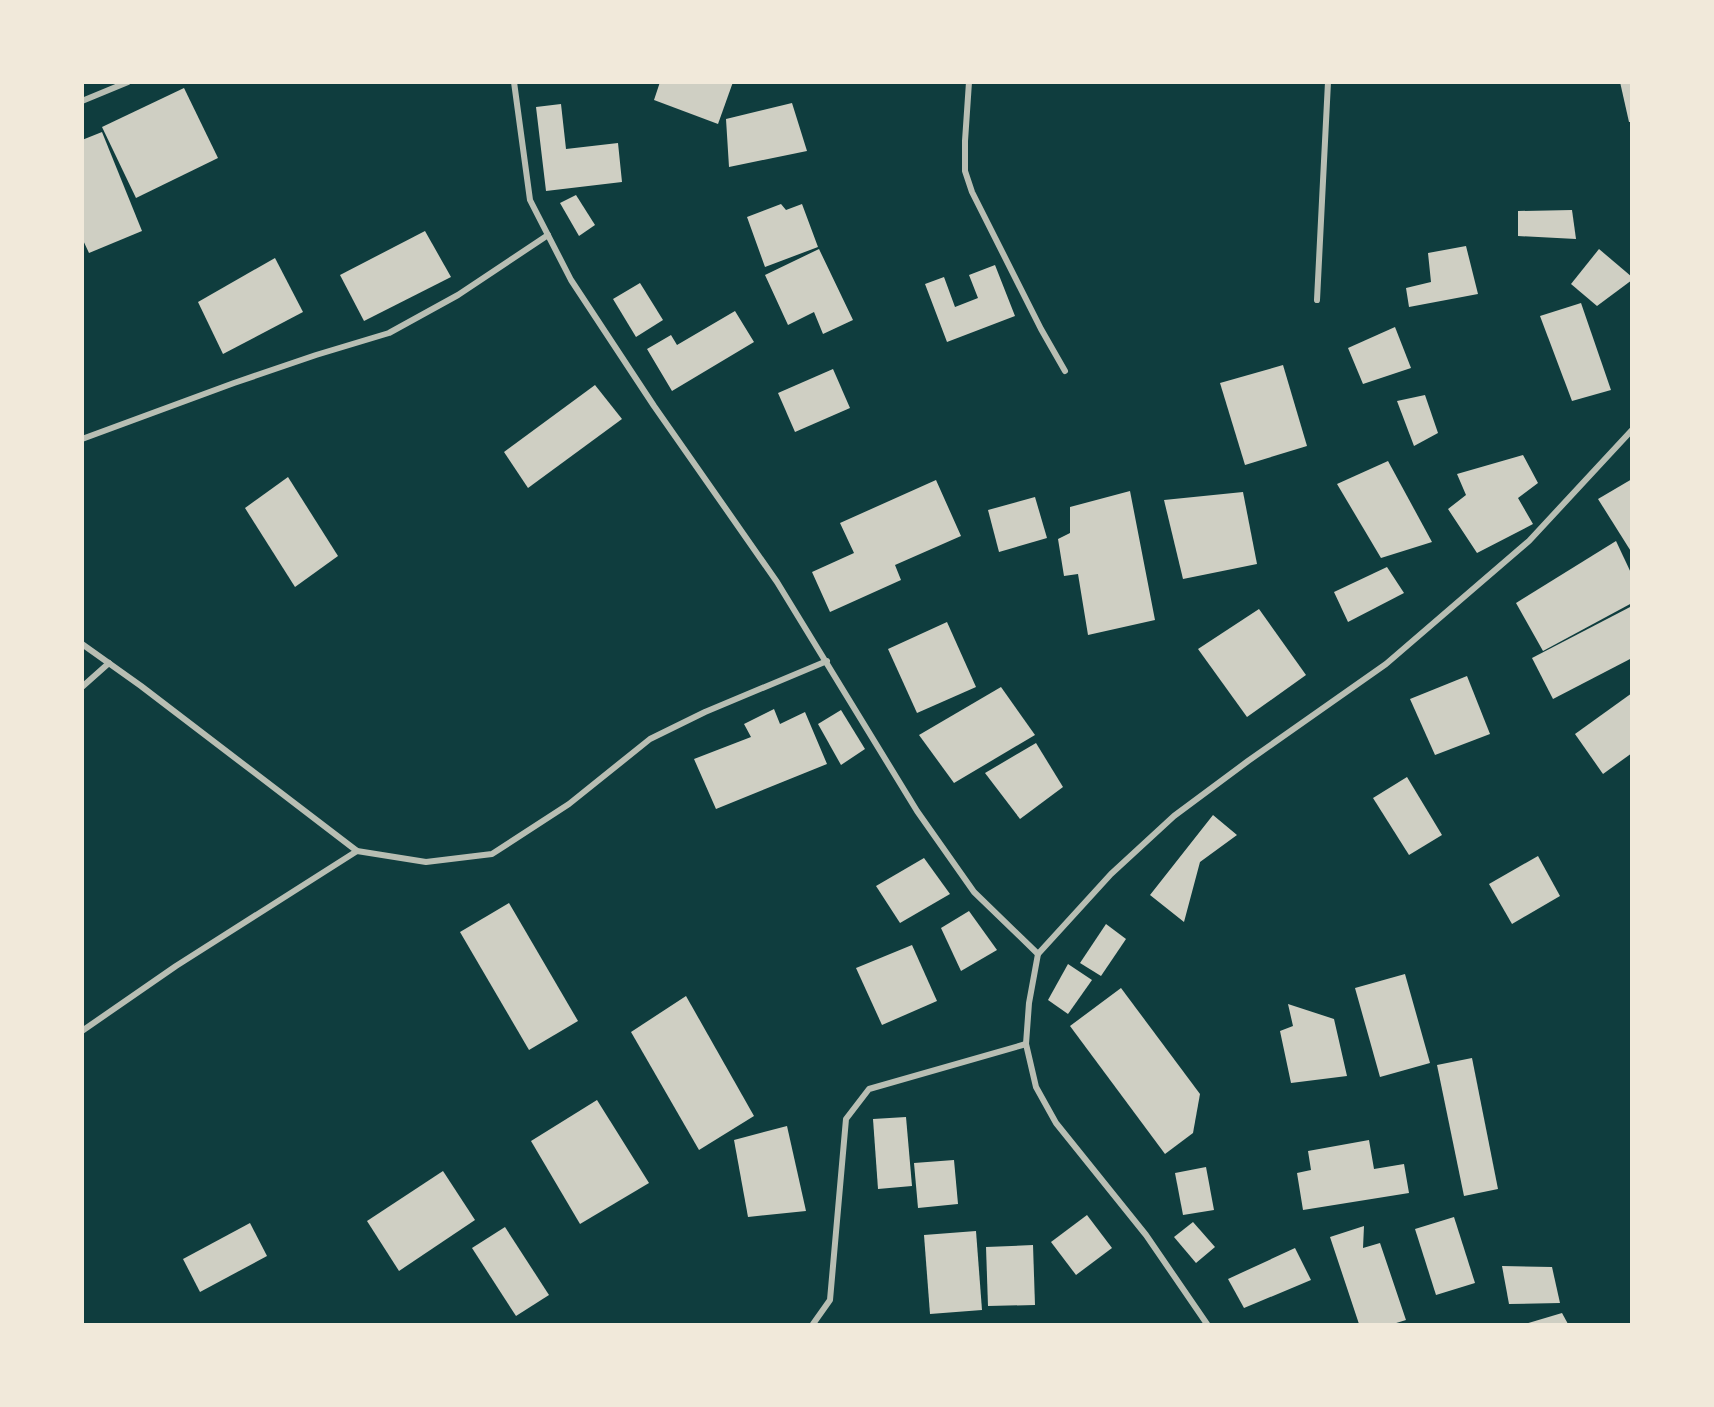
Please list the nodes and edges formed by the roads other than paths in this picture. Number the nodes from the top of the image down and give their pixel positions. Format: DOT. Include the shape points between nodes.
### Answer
graph roads {
  1 [pos="128,82"];
  2 [pos="514,82"];
  3 [pos="969,82"];
  4 [pos="1328,82"];
  5 [pos="82,101"];
  6 [pos="548,235"];
  7 [pos="1317,300"];
  8 [pos="1065,371"];
  9 [pos="1632,430"];
  10 [pos="82,439"];
  11 [pos="82,644"];
  12 [pos="827,661"];
  13 [pos="109,663"];
  14 [pos="82,687"];
  15 [pos="357,851"];
  16 [pos="1038,954"];
  17 [pos="82,1031"];
  18 [pos="1026,1044"];
  19 [pos="813,1324"];
  20 [pos="1207,1324"];
  1 -- 5 [label="street"];
  2 -- 6 [label="street" via="530,200"];
  3 -- 8 [label="street" via="965,171 972,192"];
  4 -- 7 [label="street"];
  6 -- 10 [label="street" via="458,295 389,333 234,382"];
  6 -- 12 [label="street" via="572,280 654,406"];
  9 -- 16 [label="street" via="1529,541 1386,664 1174,816 1111,874"];
  11 -- 13 [label="street"];
  12 -- 15 [label="street" via="650,739 568,804 492,854 426,862"];
  12 -- 16 [label="street" via="917,811 974,892"];
  13 -- 14 [label="street"];
  13 -- 15 [label="street"];
  15 -- 17 [label="street"];
  16 -- 18 [label="street"];
  18 -- 19 [label="street" via="868,1089 846,1119 830,1300"];
  18 -- 20 [label="street" via="1036,1087 1056,1123 1146,1235"];
}
